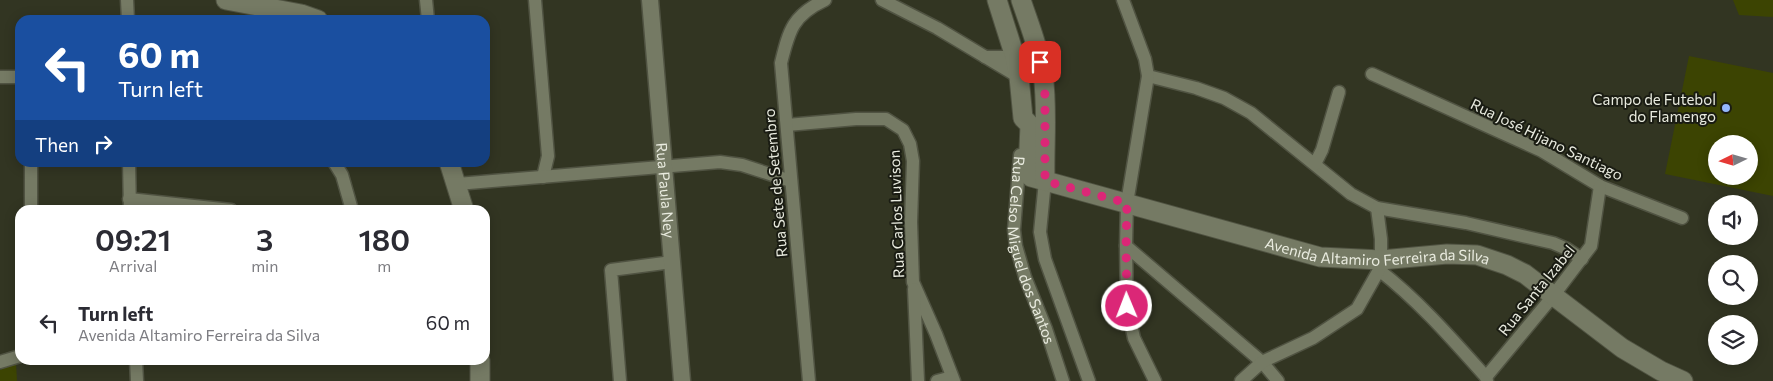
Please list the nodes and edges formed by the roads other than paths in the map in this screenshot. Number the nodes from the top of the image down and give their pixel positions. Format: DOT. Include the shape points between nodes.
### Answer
graph roads {
  1 [pos="127,0"];
  2 [pos="234,0"];
  3 [pos="426,0"];
  4 [pos="535,0"];
  5 [pos="650,0"];
  6 [pos="825,0"];
  7 [pos="882,0"];
  8 [pos="997,0"];
  9 [pos="1021,0"];
  10 [pos="1123,0"];
  11 [pos="304,11"];
  12 [pos="128,15"];
  13 [pos="428,15"];
  14 [pos="1038,50"];
  15 [pos="986,57"];
  16 [pos="1015,57"];
  17 [pos="1043,73"];
  18 [pos="1372,74"];
  19 [pos="1148,76"];
  20 [pos="0,77"];
  21 [pos="1019,77"];
  22 [pos="15,78"];
  23 [pos="1339,92"];
  24 [pos="1023,118"];
  25 [pos="787,124"];
  26 [pos="1315,164"];
  27 [pos="664,166"];
  28 [pos="31,167"];
  29 [pos="130,167"];
  30 [pos="337,167"];
  31 [pos="451,167"];
  32 [pos="543,177"];
  33 [pos="1045,181"];
  34 [pos="791,182"];
  35 [pos="457,184"];
  36 [pos="1600,186"];
  37 [pos="1127,203"];
  38 [pos="130,204"];
  39 [pos="31,205"];
  40 [pos="147,205"];
  41 [pos="351,205"];
  42 [pos="463,205"];
  43 [pos="1377,208"];
  44 [pos="1682,218"];
  45 [pos="1126,246"];
  46 [pos="1582,259"];
  47 [pos="672,262"];
  48 [pos="1380,265"];
  49 [pos="914,282"];
  50 [pos="1552,296"];
  51 [pos="15,358"];
  52 [pos="0,362"];
  53 [pos="1262,362"];
  54 [pos="136,365"];
  55 [pos="480,365"];
  56 [pos="953,379"];
  57 [pos="1486,379"];
  58 [pos="137,381"];
  59 [pos="480,381"];
  60 [pos="620,381"];
  61 [pos="682,381"];
  62 [pos="808,381"];
  63 [pos="918,381"];
  64 [pos="937,381"];
  65 [pos="1063,381"];
  66 [pos="1089,381"];
  67 [pos="1155,381"];
  68 [pos="1241,381"];
  69 [pos="1278,381"];
  70 [pos="1683,381"];
  1 -- 12 [label="street"];
  2 -- 11 [label="main road"];
  3 -- 13 [label="street"];
  4 -- 32 [label="street" via="548,156"];
  5 -- 27 [label="street, Rua Paula Ney"];
  6 -- 25 [label="street, Rua Sete de Setembro" via="810,7 794,22 788,36 781,63"];
  7 -- 15 [label="street"];
  8 -- 16 [label="main road, Rua Celso Miguel dos Santos"];
  9 -- 14 [label="main road, Rua Celso Miguel dos Santos"];
  10 -- 19 [label="street"];
  14 -- 16 [label="street"];
  14 -- 17 [label="main road, Rua Celso Miguel dos Santos"];
  15 -- 16 [label="street"];
  15 -- 21 [label="street"];
  16 -- 21 [label="main road, Rua Celso Miguel dos Santos"];
  17 -- 21 [label="street"];
  17 -- 33 [label="main road, Rua Celso Miguel dos Santos"];
  18 -- 36 [label="street, Rua José Hijano Santiago" via="1542,151"];
  19 -- 26 [label="street" via="1224,98 1251,113"];
  19 -- 37 [label="street"];
  20 -- 22 [label="street"];
  21 -- 24 [label="main road, Rua Celso Miguel dos Santos"];
  23 -- 26 [label="street"];
  24 -- 33 [label="main road" via="1030,125 1030,177"];
  24 -- 65 [label="street, Rua Celso Miguel dos Santos" via="1014,230 1016,246"];
  25 -- 34 [label="street, Rua Sete de Setembro"];
  25 -- 49 [label="street, Rua Carlos Luvison" via="886,119 903,130 914,161 911,222"];
  26 -- 43 [label="street" via="1351,194"];
  27 -- 32 [label="street"];
  27 -- 34 [label="street" via="720,162 742,165"];
  27 -- 47 [label="street, Rua Paula Ney"];
  28 -- 39 [label="street"];
  29 -- 38 [label="street"];
  30 -- 41 [label="street"];
  31 -- 35 [label="main road"];
  32 -- 35 [label="street"];
  33 -- 37 [label="main road, Avenida Altamiro Ferreira da Silva"];
  33 -- 66 [label="street, Rua Celso Miguel dos Santos" via="1040,232 1045,259"];
  34 -- 62 [label="street, Rua Sete de Setembro"];
  35 -- 42 [label="main road"];
  36 -- 44 [label="street, Rua José Hijano Santiago"];
  36 -- 46 [label="street, Rua Santa Izabel" via="1591,246"];
  37 -- 45 [label="street"];
  37 -- 48 [label="main road, Avenida Altamiro Ferreira da Silva" via="1320,257"];
  38 -- 40 [label="street"];
  43 -- 46 [label="street" via="1553,243"];
  43 -- 48 [label="street"];
  45 -- 53 [label="street"];
  45 -- 67 [label="street" via="1127,306 1134,338"];
  46 -- 50 [label="street, Rua Santa Izabel"];
  47 -- 60 [label="street" via="611,270"];
  47 -- 61 [label="street, Rua Paula Ney"];
  48 -- 50 [label="main road, Avenida Altamiro Ferreira da Silva" via="1447,254 1477,255 1525,274"];
  48 -- 53 [label="street" via="1357,309 1313,338"];
  48 -- 57 [label="street"];
  49 -- 56 [label="street, Rua Carlos Luvison"];
  49 -- 63 [label="street"];
  50 -- 57 [label="street, Rua Santa Izabel"];
  50 -- 70 [label="main road, Avenida Altamiro Ferreira da Silva" via="1622,348"];
  51 -- 52 [label="street"];
  53 -- 68 [label="street"];
  53 -- 69 [label="street"];
  54 -- 58 [label="street"];
  55 -- 59 [label="main road"];
  56 -- 64 [label="street"];
}
